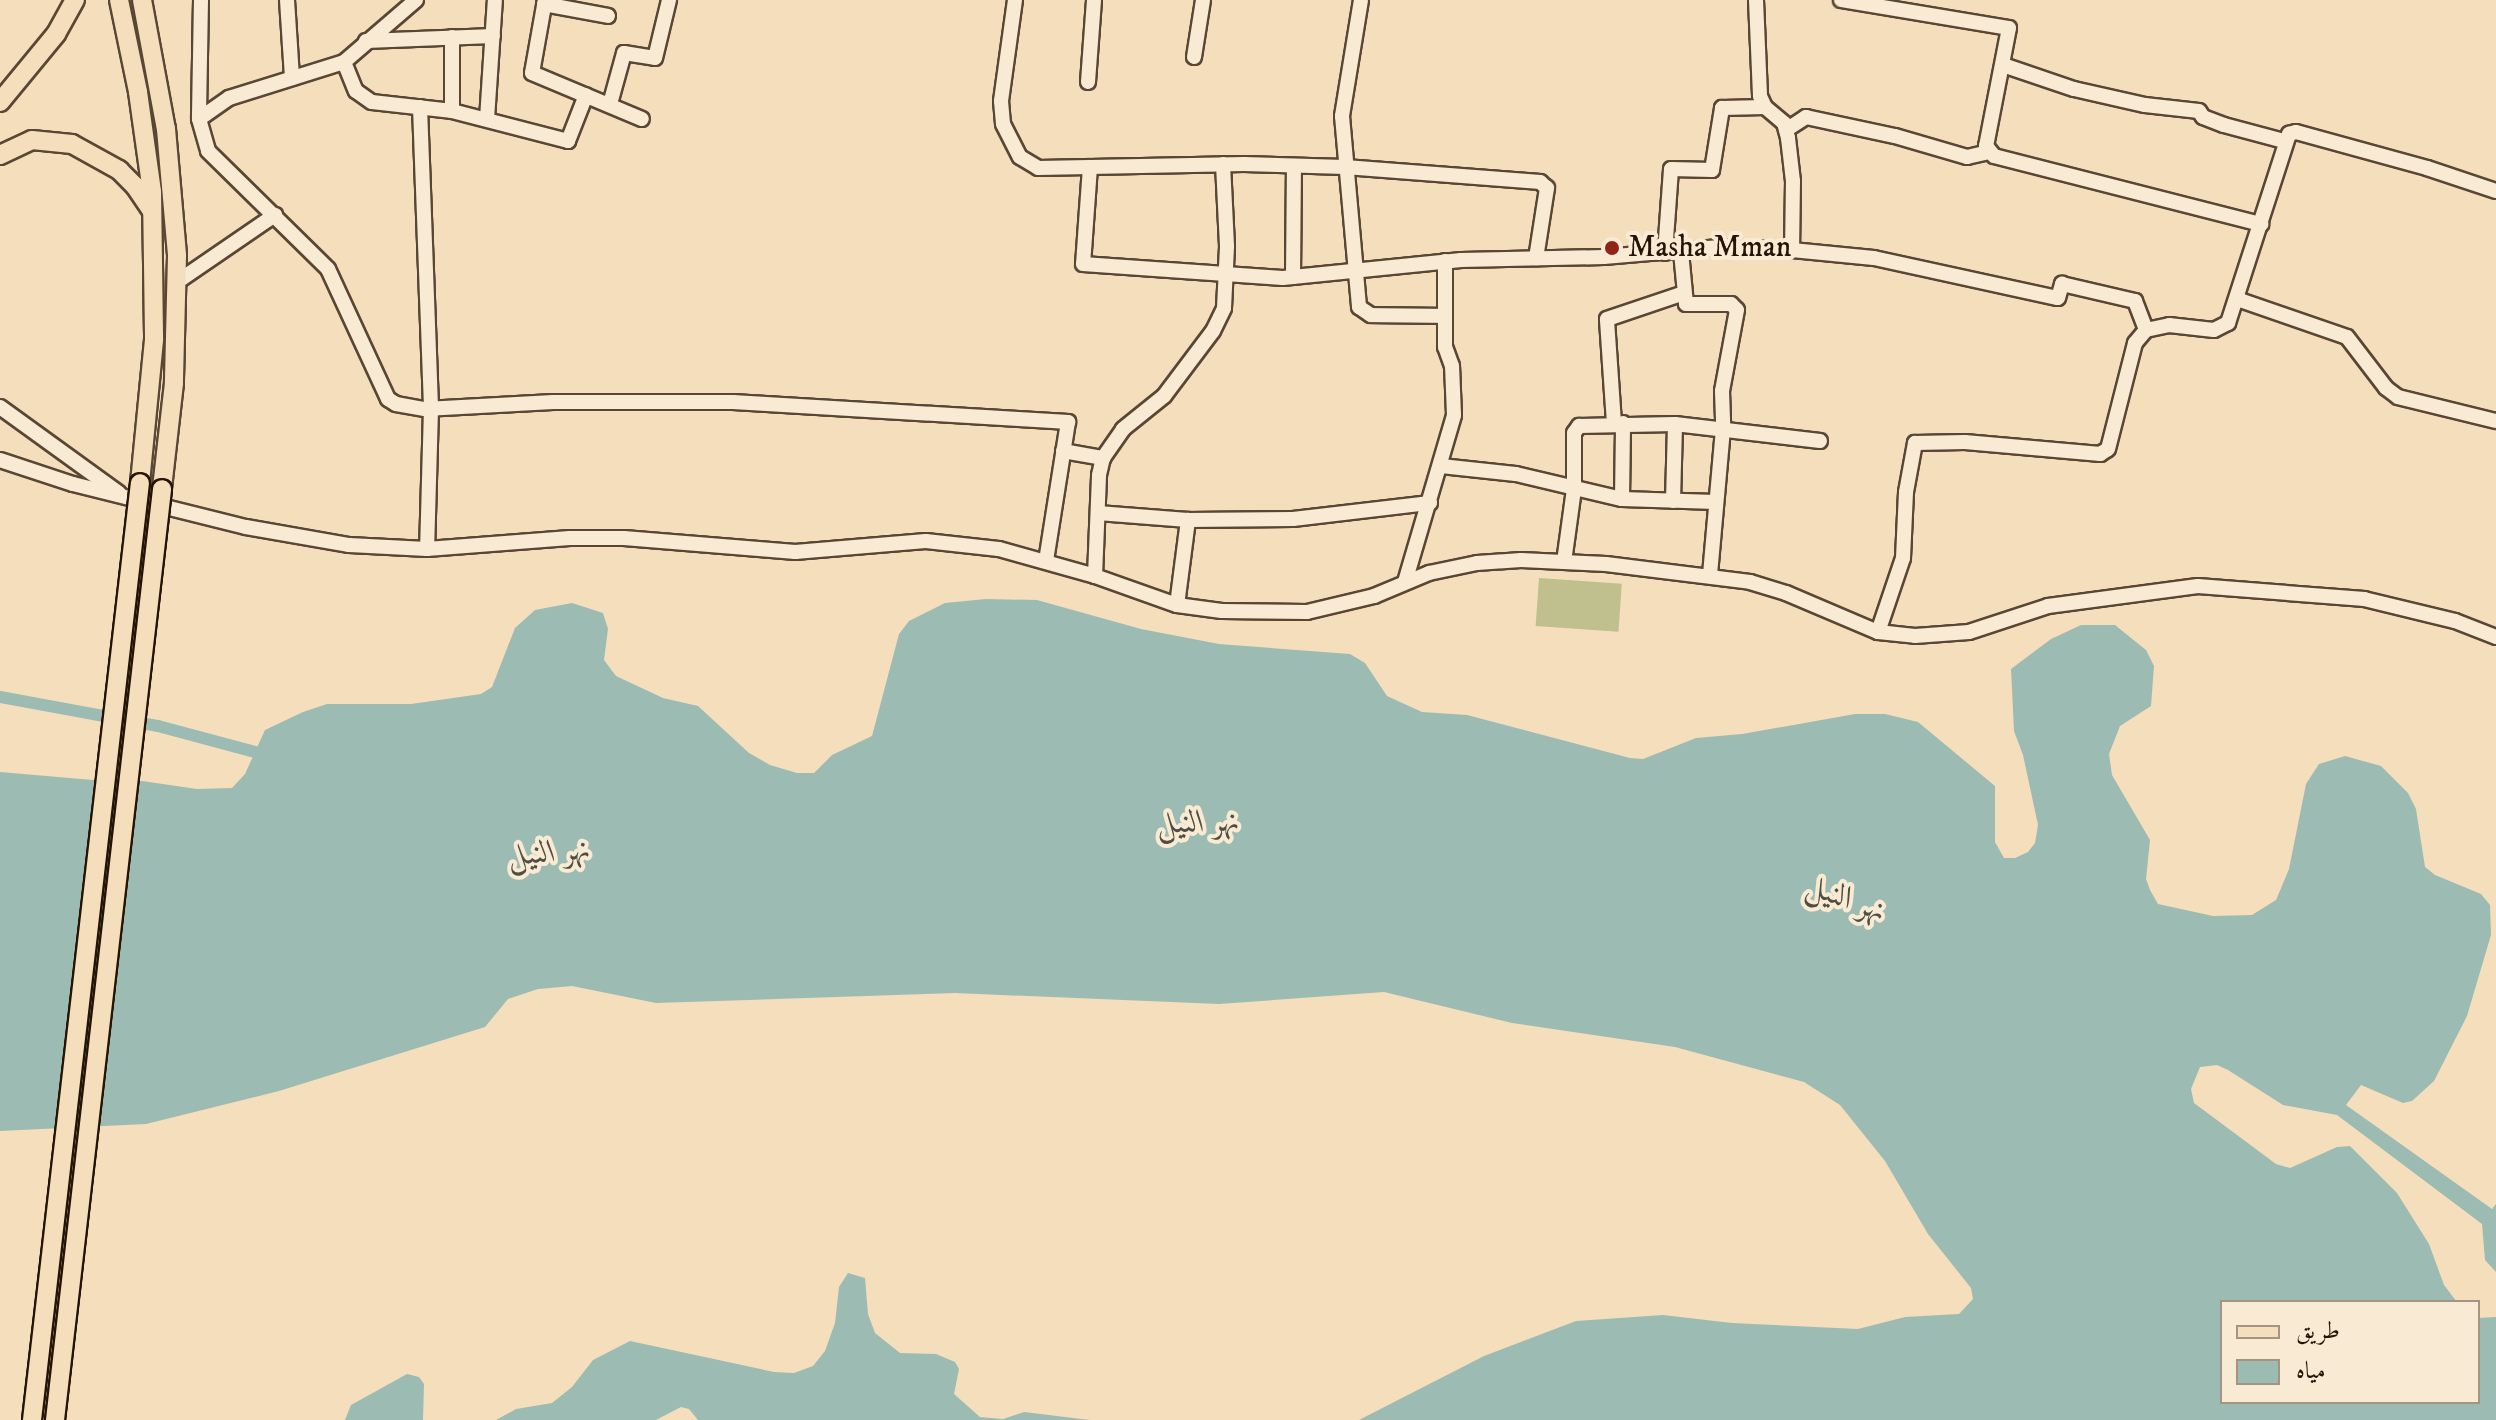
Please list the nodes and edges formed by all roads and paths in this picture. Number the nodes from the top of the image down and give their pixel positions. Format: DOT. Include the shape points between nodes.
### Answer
graph roads {
  1 [pos="75,0"];
  2 [pos="119,0"];
  3 [pos="142,0"];
  4 [pos="201,0"];
  5 [pos="287,0"];
  6 [pos="416,0"];
  7 [pos="495,0"];
  8 [pos="669,0"];
  9 [pos="1015,0"];
  10 [pos="1094,0"];
  11 [pos="1203,0"];
  12 [pos="1361,0"];
  13 [pos="1756,0"];
  14 [pos="1841,0"];
  15 [pos="545,2"];
  16 [pos="1880,2"];
  17 [pos="608,16"];
  18 [pos="493,36"];
  19 [pos="452,37"];
  20 [pos="366,41"];
  21 [pos="1194,57"];
  22 [pos="344,62"];
  23 [pos="2003,65"];
  24 [pos="292,78"];
  25 [pos="1088,82"];
  26 [pos="586,95"];
  27 [pos="0,102"];
  28 [pos="610,104"];
  29 [pos="420,107"];
  30 [pos="1765,107"];
  31 [pos="452,111"];
  32 [pos="199,119"];
  33 [pos="487,119"];
  34 [pos="642,119"];
  35 [pos="1786,130"];
  36 [pos="2284,141"];
  37 [pos="1989,152"];
  38 [pos="0,155"];
  39 [pos="1223,164"];
  40 [pos="1294,166"];
  41 [pos="1090,167"];
  42 [pos="1345,167"];
  43 [pos="2496,191"];
  44 [pos="151,210"];
  45 [pos="275,215"];
  46 [pos="2261,224"];
  47 [pos="1792,250"];
  48 [pos="1673,252"];
  49 [pos="1536,258"];
  50 [pos="1445,261"];
  51 [pos="1355,270"];
  52 [pos="1227,274"];
  53 [pos="1293,277"];
  54 [pos="177,282"];
  55 [pos="1684,293"];
  56 [pos="2237,299"];
  57 [pos="1444,316"];
  58 [pos="2146,330"];
  59 [pos="0,407"];
  60 [pos="431,409"];
  61 [pos="2496,421"];
  62 [pos="1618,423"];
  63 [pos="1675,424"];
  64 [pos="1723,429"];
  65 [pos="1820,441"];
  66 [pos="1063,451"];
  67 [pos="1103,458"];
  68 [pos="0,460"];
  69 [pos="1441,466"];
  70 [pos="1574,489"];
  71 [pos="125,498"];
  72 [pos="1622,499"];
  73 [pos="1673,501"];
  74 [pos="1716,502"];
  75 [pos="1430,503"];
  76 [pos="1098,513"];
  77 [pos="1188,520"];
  78 [pos="427,549"];
  79 [pos="1046,561"];
  80 [pos="1564,562"];
  81 [pos="1710,575"];
  82 [pos="1095,576"];
  83 [pos="1405,582"];
  84 [pos="1177,605"];
  85 [pos="1878,632"];
  86 [pos="2496,637"];
  87 [pos="32,1420"];
  88 [pos="55,1420"];
  1 -- 27 [label="main road" via="56,34"];
  2 -- 44 [label="main road" via="138,92"];
  3 -- 54 [label="main road" via="166,129"];
  4 -- 32 [label="street"];
  5 -- 24 [label="street"];
  6 -- 20 [label="street"];
  7 -- 18 [label="street"];
  8 -- 28 [label="street" via="655,58 624,53"];
  9 -- 41 [label="street" via="1001,101 1010,145 1038,168"];
  10 -- 25 [label="street"];
  11 -- 21 [label="street"];
  12 -- 42 [label="street" via="1343,105"];
  13 -- 30 [label="street" via="1758,82"];
  14 -- 16 [label="street"];
  15 -- 17 [label="street"];
  15 -- 26 [label="street" via="532,73"];
  16 -- 23 [label="street" via="2005,25 2010,33"];
  18 -- 19 [label="street"];
  18 -- 33 [label="street"];
  19 -- 20 [label="street"];
  19 -- 31 [label="street"];
  20 -- 22 [label="street"];
  22 -- 24 [label="street"];
  22 -- 29 [label="street" via="356,91 372,102"];
  23 -- 36 [label="street" via="2074,89 2199,111 2224,125"];
  23 -- 37 [label="street"];
  24 -- 32 [label="street" via="229,98"];
  26 -- 28 [label="street"];
  26 -- 33 [label="street" via="569,141"];
  28 -- 34 [label="street"];
  29 -- 31 [label="street"];
  29 -- 60 [label="street"];
  30 -- 35 [label="street" via="1776,113"];
  30 -- 48 [label="street" via="1722,108 1712,170 1671,169"];
  31 -- 33 [label="street"];
  32 -- 45 [label="street" via="208,151"];
  35 -- 37 [label="street" via="1806,117 1967,157"];
  35 -- 47 [label="street" via="1793,181"];
  36 -- 43 [label="street" via="2296,132"];
  36 -- 46 [label="street"];
  37 -- 46 [label="street"];
  38 -- 44 [label="main road" via="32,140 72,144 119,170"];
  39 -- 40 [label="street"];
  39 -- 41 [label="street"];
  39 -- 52 [label="street"];
  40 -- 42 [label="street"];
  40 -- 53 [label="street"];
  41 -- 52 [label="street" via="1083,264"];
  42 -- 49 [label="street" via="1545,184"];
  42 -- 51 [label="street"];
  44 -- 87 [label="main road, bridge" via="154,340 140,483"];
  45 -- 54 [label="street"];
  45 -- 60 [label="street" via="328,269 388,399"];
  46 -- 56 [label="street"];
  47 -- 48 [label="street" via="1720,247"];
  47 -- 58 [label="street" via="1874,258 2058,298 2062,284 2135,301"];
  48 -- 49 [label="street"];
  48 -- 55 [label="street"];
  49 -- 50 [label="street"];
  50 -- 51 [label="street"];
  50 -- 57 [label="street"];
  51 -- 53 [label="street"];
  51 -- 57 [label="street" via="1364,312"];
  52 -- 53 [label="street"];
  52 -- 67 [label="street" via="1224,308 1213,331 1164,396 1123,429"];
  54 -- 88 [label="main road, bridge" via="174,383"];
  55 -- 62 [label="street" via="1607,319"];
  55 -- 64 [label="street" via="1686,304 1731,304 1737,310 1722,391"];
  56 -- 58 [label="street" via="2223,327 2169,325"];
  56 -- 61 [label="street" via="2347,337 2398,397"];
  57 -- 69 [label="street" via="1454,415"];
  58 -- 85 [label="street" via="2135,343 2108,449 2100,454 1915,443 1903,558"];
  59 -- 71 [label="street"];
  60 -- 66 [label="street" via="553,402 733,402 1022,418 1068,422"];
  60 -- 78 [label="street"];
  62 -- 63 [label="street"];
  62 -- 70 [label="street" via="1576,429"];
  62 -- 72 [label="street"];
  63 -- 64 [label="street"];
  63 -- 73 [label="street"];
  64 -- 65 [label="street"];
  64 -- 74 [label="street"];
  66 -- 67 [label="street"];
  66 -- 79 [label="street"];
  67 -- 76 [label="street"];
  68 -- 71 [label="street"];
  69 -- 70 [label="street" via="1516,474"];
  69 -- 75 [label="street"];
  70 -- 72 [label="street"];
  70 -- 80 [label="street"];
  71 -- 78 [label="street" via="349,545"];
  72 -- 73 [label="street"];
  73 -- 74 [label="street"];
  74 -- 81 [label="street"];
  75 -- 77 [label="street" via="1293,519"];
  75 -- 83 [label="street"];
  76 -- 77 [label="street"];
  76 -- 82 [label="street"];
  77 -- 84 [label="street"];
  78 -- 79 [label="street" via="624,538 795,552 926,541 999,549"];
  79 -- 82 [label="street"];
  80 -- 81 [label="street"];
  80 -- 83 [label="street" via="1477,563"];
  81 -- 85 [label="street" via="1786,593"];
  82 -- 84 [label="street"];
  83 -- 84 [label="street" via="1374,596 1307,612"];
  85 -- 86 [label="street" via="1969,632 2048,606 2198,586 2364,599 2455,621"];
}
